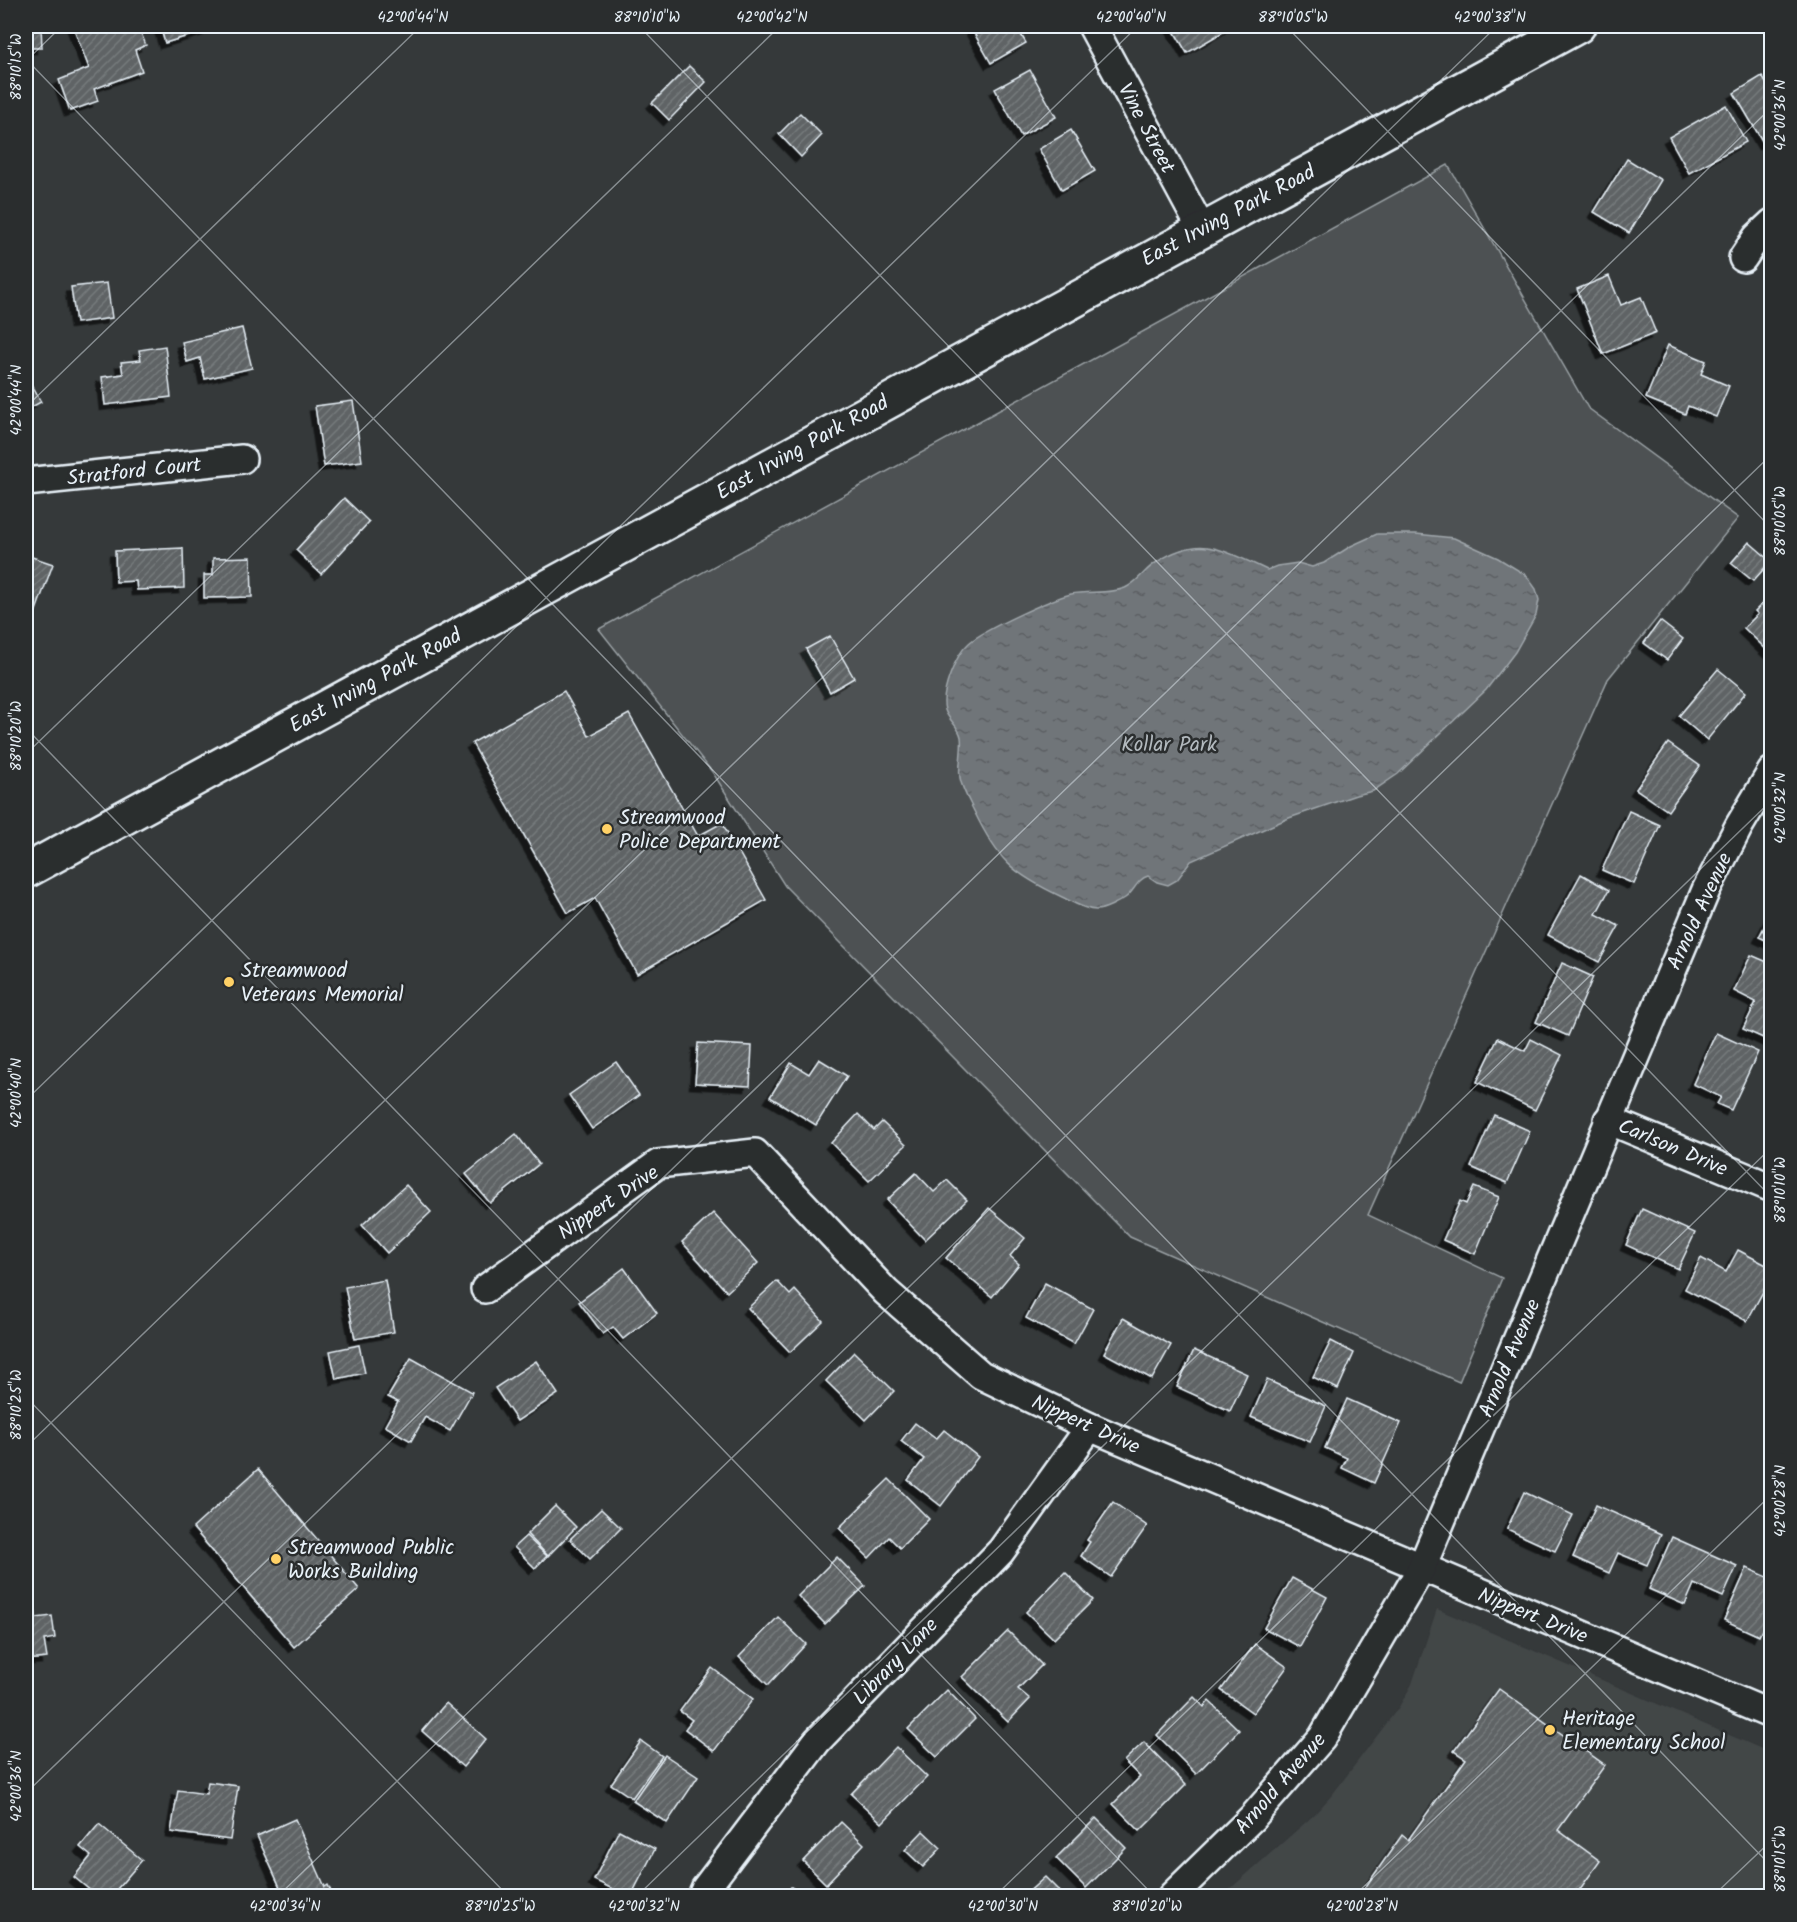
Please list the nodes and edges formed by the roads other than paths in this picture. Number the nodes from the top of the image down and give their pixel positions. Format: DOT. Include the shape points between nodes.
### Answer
graph roads {
  1 [pos="1092,26"];
  2 [pos="1578,26"];
  3 [pos="1772,223"];
  4 [pos="1202,230"];
  5 [pos="1743,258"];
  6 [pos="242,459"];
  7 [pos="26,482"];
  8 [pos="1772,771"];
  9 [pos="26,871"];
  10 [pos="1608,1120"];
  11 [pos="1772,1188"];
  12 [pos="485,1289"];
  13 [pos="1090,1427"];
  14 [pos="1421,1569"];
  15 [pos="1772,1715"];
  16 [pos="702,1896"];
  17 [pos="1172,1896"];
  1 -- 4 [label="street, Vine Street"];
  2 -- 4 [label="main road, East Irving Park Road"];
  3 -- 5 [label="street"];
  4 -- 9 [label="main road, East Irving Park Road"];
  6 -- 7 [label="street, Stratford Court"];
  8 -- 10 [label="street, Arnold Avenue" via="1706,890"];
  10 -- 11 [label="street, Carlson Drive"];
  10 -- 14 [label="street, Arnold Avenue"];
  12 -- 13 [label="street, Nippert Drive" via="658,1164 755,1153 886,1292 981,1375"];
  13 -- 14 [label="street, Nippert Drive"];
  13 -- 16 [label="street, Library Lane" via="1001,1551 817,1741"];
  14 -- 15 [label="street, Nippert Drive"];
  14 -- 17 [label="street, Arnold Avenue" via="1322,1738 1252,1818"];
}
